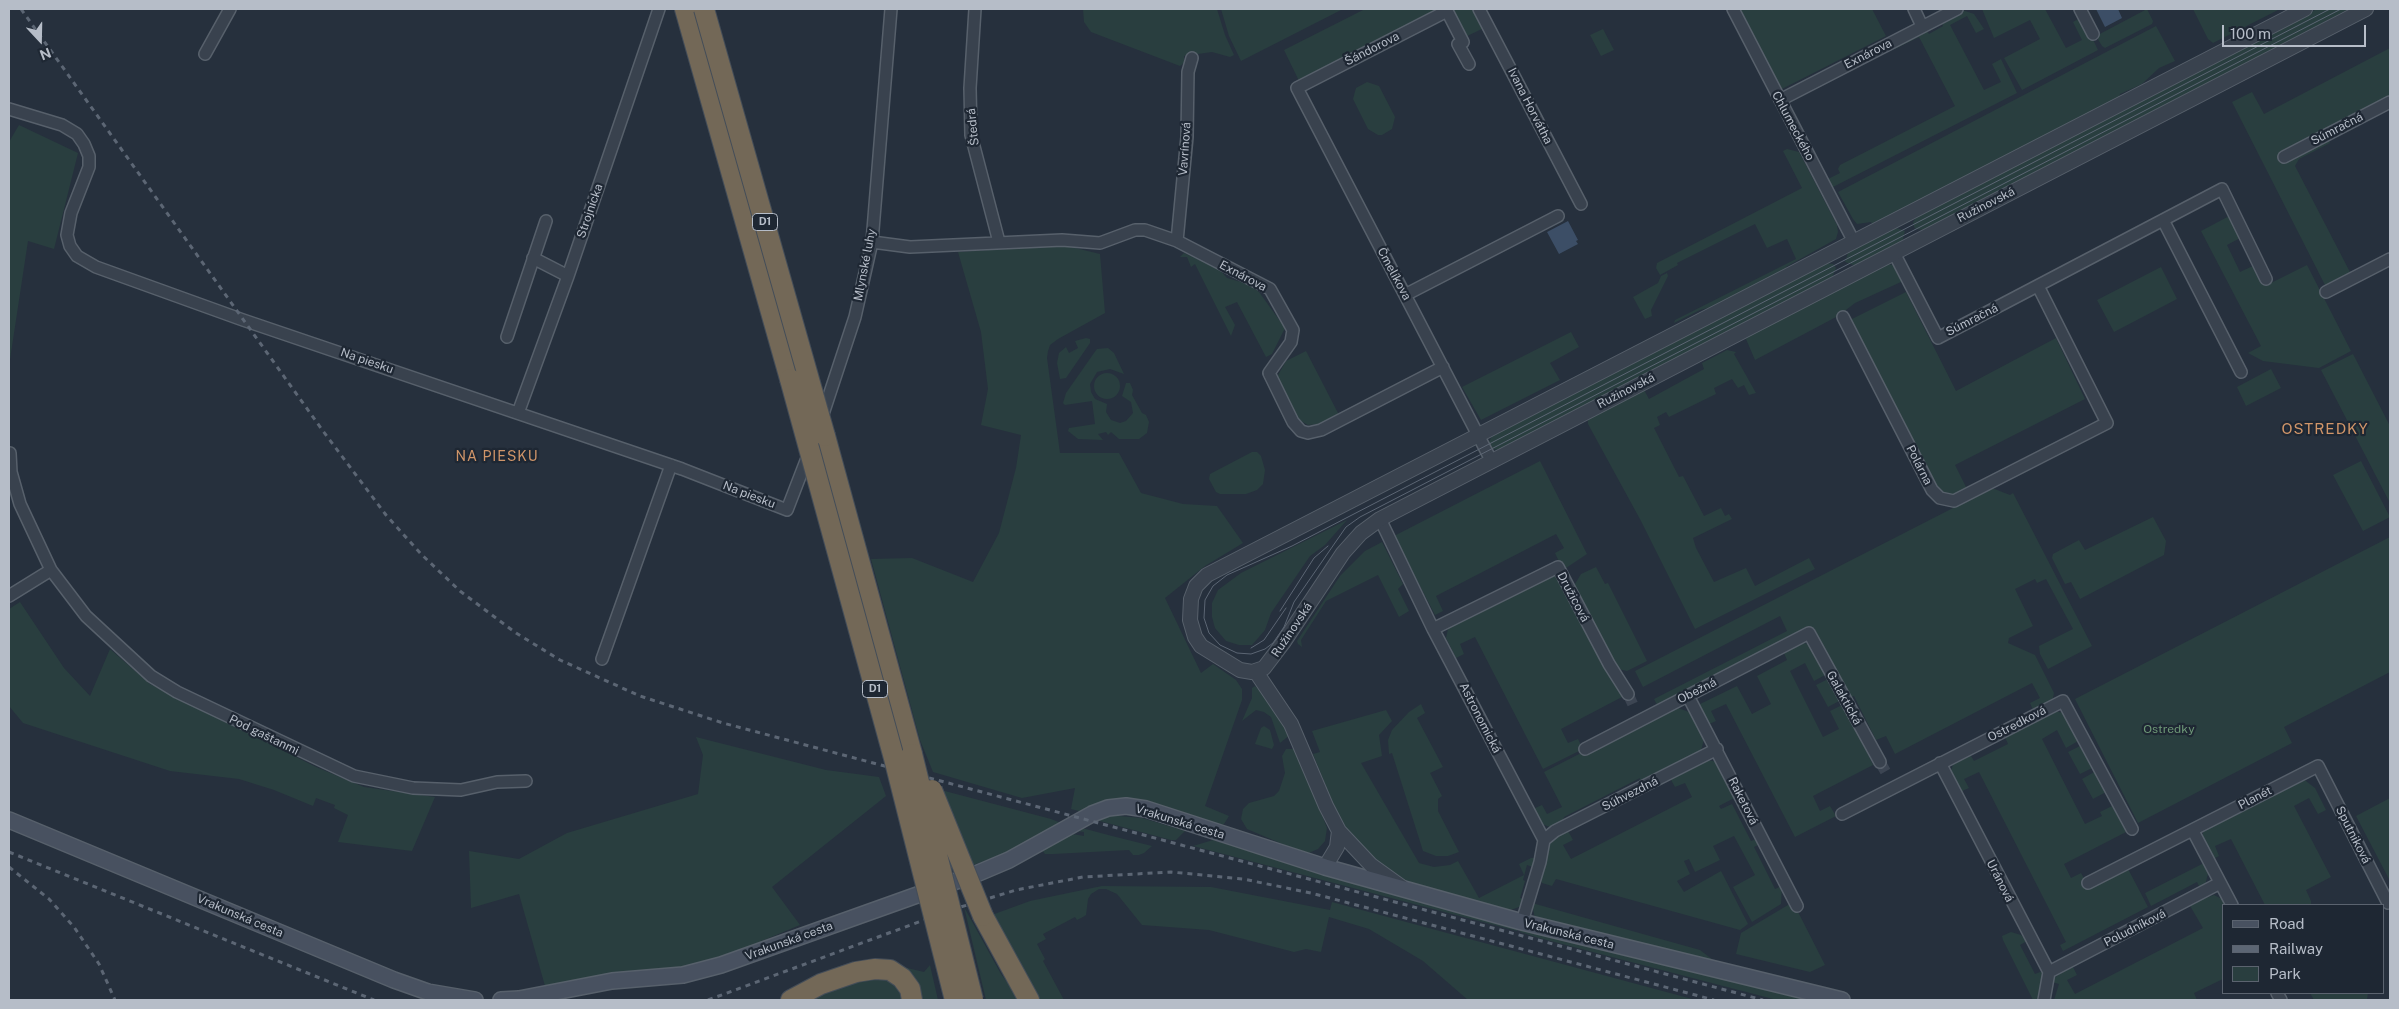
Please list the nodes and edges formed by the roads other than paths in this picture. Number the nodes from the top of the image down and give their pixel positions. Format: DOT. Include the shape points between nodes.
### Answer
graph roads {
  1 [pos="230,9"];
  2 [pos="659,9"];
  3 [pos="685,9"];
  4 [pos="704,9"];
  5 [pos="891,9"];
  6 [pos="976,9"];
  7 [pos="1479,9"];
  8 [pos="1733,9"];
  9 [pos="1914,9"];
  10 [pos="1957,9"];
  11 [pos="2080,9"];
  12 [pos="2305,9"];
  13 [pos="2366,9"];
  14 [pos="1446,10"];
  15 [pos="1922,26"];
  16 [pos="2093,34"];
  17 [pos="205,54"];
  18 [pos="1192,58"];
  19 [pos="1469,64"];
  20 [pos="1297,88"];
  21 [pos="1780,100"];
  22 [pos="2390,102"];
  23 [pos="9,109"];
  24 [pos="2284,157"];
  25 [pos="1581,204"];
  26 [pos="1558,216"];
  27 [pos="2163,220"];
  28 [pos="546,222"];
  29 [pos="1177,241"];
  30 [pos="872,242"];
  31 [pos="999,242"];
  32 [pos="1854,242"];
  33 [pos="1894,253"];
  34 [pos="533,258"];
  35 [pos="2390,259"];
  36 [pos="568,276"];
  37 [pos="2266,279"];
  38 [pos="2038,286"];
  39 [pos="2326,292"];
  40 [pos="1405,295"];
  41 [pos="1843,317"];
  42 [pos="507,337"];
  43 [pos="1443,368"];
  44 [pos="2241,372"];
  45 [pos="518,413"];
  46 [pos="1478,436"];
  47 [pos="10,453"];
  48 [pos="1491,460"];
  49 [pos="670,465"];
  50 [pos="787,510"];
  51 [pos="1380,519"];
  52 [pos="51,570"];
  53 [pos="9,596"];
  54 [pos="1433,629"];
  55 [pos="1809,634"];
  56 [pos="602,658"];
  57 [pos="1256,672"];
  58 [pos="1628,694"];
  59 [pos="1688,696"];
  60 [pos="1635,709"];
  61 [pos="1641,720"];
  62 [pos="1585,749"];
  63 [pos="1716,749"];
  64 [pos="912,754"];
  65 [pos="1880,762"];
  66 [pos="1940,764"];
  67 [pos="2318,766"];
  68 [pos="1888,776"];
  69 [pos="526,781"];
  70 [pos="1894,787"];
  71 [pos="1842,814"];
  72 [pos="9,820"];
  73 [pos="2132,828"];
  74 [pos="2193,830"];
  75 [pos="1338,831"];
  76 [pos="1544,840"];
  77 [pos="1325,867"];
  78 [pos="2088,883"];
  79 [pos="2220,884"];
  80 [pos="1404,889"];
  81 [pos="2231,904"];
  82 [pos="2390,904"];
  83 [pos="1797,906"];
  84 [pos="1522,922"];
  85 [pos="2049,972"];
  86 [pos="475,1000"];
  87 [pos="501,1000"];
  88 [pos="791,1000"];
  89 [pos="912,1000"];
  90 [pos="955,1000"];
  91 [pos="973,1000"];
  92 [pos="1029,1000"];
  93 [pos="1842,1000"];
  94 [pos="2044,1000"];
  1 -- 17 [label="street"];
  2 -- 36 [label="street, Strojnícka"];
  3 -- 90 [label="highway, D1, bridge" via="891,749"];
  4 -- 64 [label="highway, D1, bridge"];
  5 -- 30 [label="street, Mlynské luhy"];
  6 -- 31 [label="street, Štedrá" via="970,88 971,135"];
  7 -- 25 [label="street, Ivana Horvátha"];
  8 -- 21 [label="street, Chlumeckého"];
  9 -- 15 [label="street"];
  10 -- 15 [label="street, Exnárova"];
  11 -- 16 [label="street"];
  12 -- 32 [label="street"];
  13 -- 33 [label="street, Ružinovská"];
  14 -- 19 [label="street"];
  14 -- 20 [label="street, Šándorova"];
  15 -- 21 [label="street, Exnárova"];
  18 -- 29 [label="street, Vavrínová" via="1188,72 1187,138"];
  20 -- 40 [label="street, Čmelíkova"];
  21 -- 32 [label="street, Chlumeckého"];
  22 -- 24 [label="street, Súmračná"];
  23 -- 45 [label="street, Na piesku" via="44,118 73,131 84,144 89,162 67,229 70,246 82,260 243,320"];
  26 -- 40 [label="street"];
  27 -- 37 [label="street, Súmračná" via="2222,189"];
  27 -- 38 [label="street, Súmračná"];
  27 -- 44 [label="street"];
  28 -- 34 [label="street"];
  29 -- 31 [label="street" via="1145,230 1135,230 1100,243 1062,240"];
  29 -- 43 [label="street, Exnárova" via="1270,289 1293,330 1291,342 1269,373 1292,422 1301,431 1314,432"];
  30 -- 31 [label="street" via="920,247"];
  30 -- 50 [label="street, Mlynské luhy" via="855,317"];
  32 -- 46 [label="street"];
  33 -- 38 [label="street, Súmračná" via="1938,338"];
  33 -- 48 [label="street, Ružinovská"];
  34 -- 36 [label="street"];
  34 -- 42 [label="street"];
  35 -- 39 [label="street"];
  36 -- 45 [label="street, Strojnícka"];
  38 -- 41 [label="street, Polárna" via="2106,423 1954,501 1940,498 1932,490"];
  40 -- 43 [label="street, Čmelíkova"];
  43 -- 46 [label="street, Čmelíkova"];
  45 -- 49 [label="street, Na piesku"];
  46 -- 48 [label="street, Čmelíkova"];
  46 -- 57 [label="street" via="1216,570 1200,582 1192,594 1190,606 1195,637 1201,646 1240,670"];
  47 -- 52 [label="street, Pod gaštanmi" via="11,472 20,504"];
  48 -- 51 [label="street, Ružinovská"];
  49 -- 50 [label="street, Na piesku"];
  49 -- 56 [label="street"];
  51 -- 54 [label="street, Astronomická"];
  51 -- 57 [label="street, Ružinovská" via="1361,533 1343,553 1269,664"];
  52 -- 53 [label="street"];
  52 -- 69 [label="street, Pod gaštanmi" via="86,616 151,676 319,762 354,776 413,788 461,790 497,782"];
  54 -- 58 [label="street, Družicová" via="1558,567"];
  54 -- 76 [label="street, Astronomická"];
  55 -- 59 [label="street, Obežná"];
  55 -- 65 [label="street, Galaktická"];
  57 -- 75 [label="street" via="1292,724"];
  59 -- 61 [label="street, Obežná"];
  59 -- 63 [label="street, Raketová"];
  60 -- 61 [label="street"];
  61 -- 62 [label="street, Obežná"];
  63 -- 76 [label="street, Súhvezdná"];
  63 -- 83 [label="street, Raketová"];
  64 -- 91 [label="highway, D1, bridge"];
  64 -- 92 [label="highway, bridge" via="933,792 983,916"];
  66 -- 70 [label="street, Ostredková"];
  66 -- 73 [label="street, Ostredková" via="2063,701"];
  66 -- 85 [label="street, Uránová"];
  67 -- 74 [label="street, Planét"];
  67 -- 82 [label="street, Sputniková"];
  68 -- 70 [label="street"];
  70 -- 71 [label="street, Ostredková"];
  72 -- 86 [label="main road, Vrakunská cesta" via="394,980 428,992"];
  74 -- 78 [label="street, Planét"];
  74 -- 79 [label="street"];
  75 -- 77 [label="street" via="1337,847"];
  75 -- 80 [label="street" via="1371,865"];
  76 -- 84 [label="street"];
  77 -- 80 [label="main road, Vrakunská cesta"];
  77 -- 87 [label="main road, Vrakunská cesta" via="1146,809 1108,808 1082,818 1008,860 976,874 721,965 683,975 612,981"];
  79 -- 81 [label="street"];
  79 -- 85 [label="street, Poludníková"];
  80 -- 84 [label="main road, Vrakunská cesta"];
  84 -- 93 [label="main road, Vrakunská cesta"];
  85 -- 94 [label="street"];
  88 -- 89 [label="highway" via="822,984 875,969 890,970 902,978 910,989"];
}
